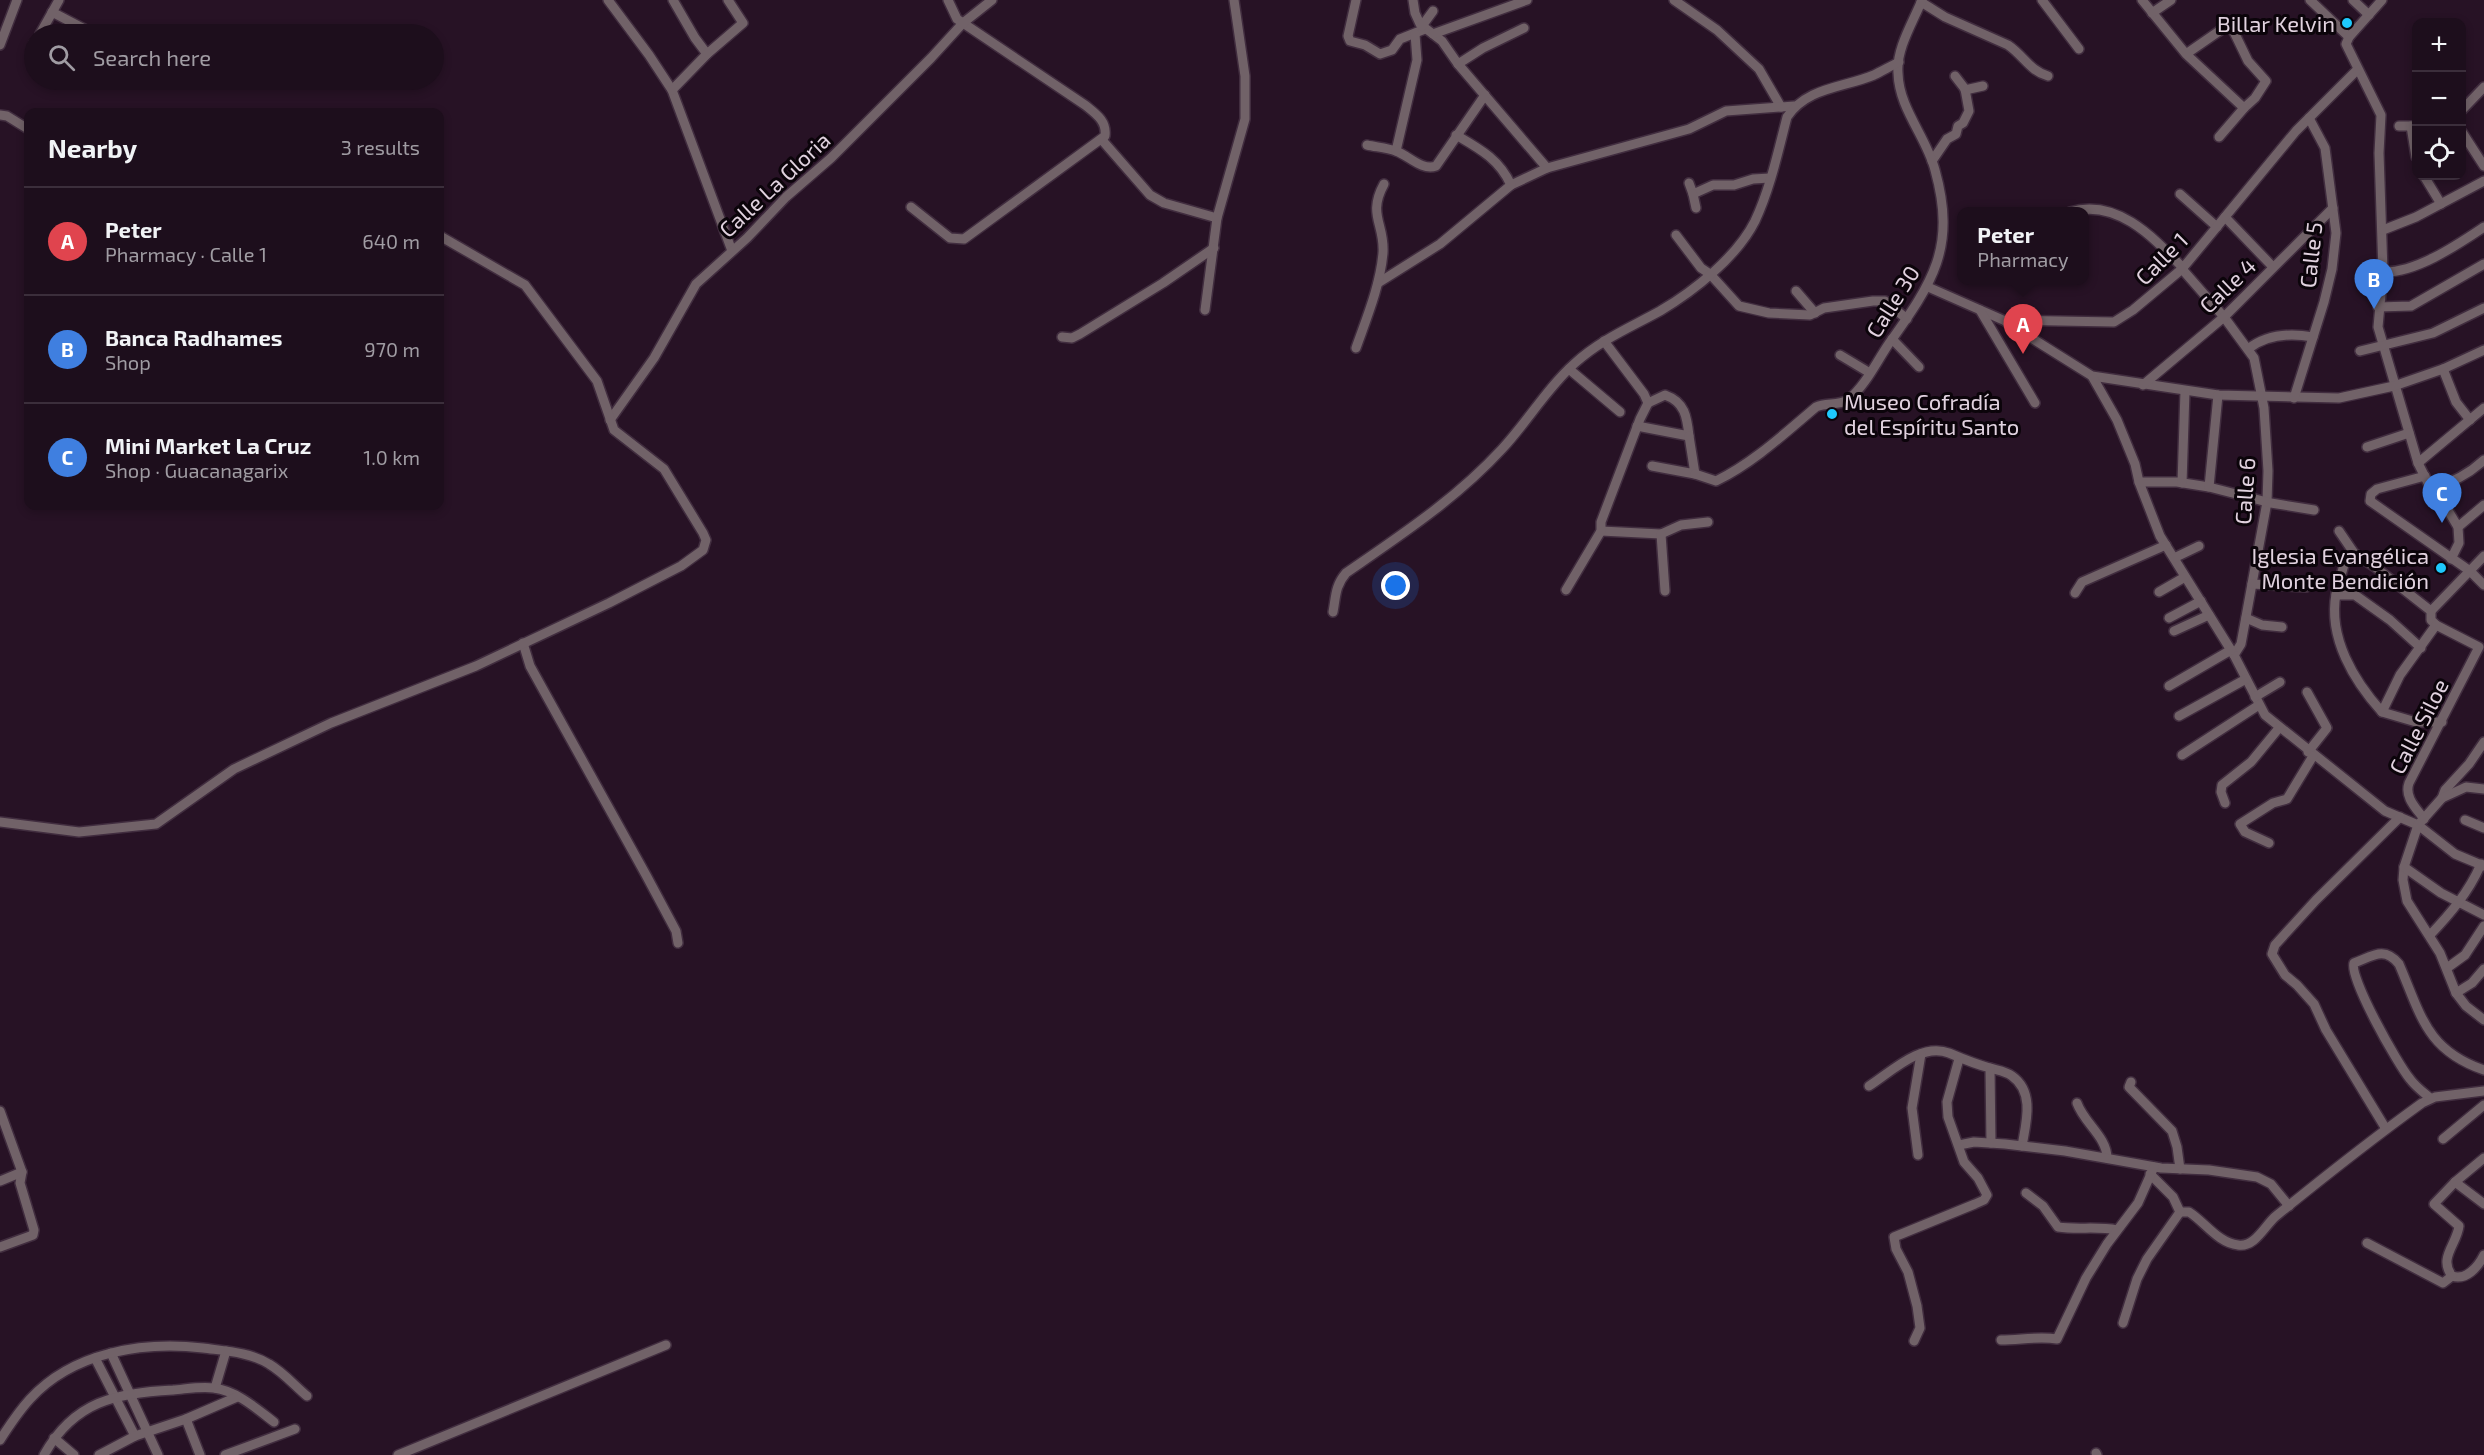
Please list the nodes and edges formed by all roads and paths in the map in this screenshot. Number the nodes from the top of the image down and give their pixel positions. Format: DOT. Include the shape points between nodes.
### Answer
graph roads {
  1 [pos="17,0"];
  2 [pos="59,0"];
  3 [pos="608,0"];
  4 [pos="673,0"];
  5 [pos="728,0"];
  6 [pos="948,0"];
  7 [pos="992,0"];
  8 [pos="1234,0"];
  9 [pos="1356,0"];
  10 [pos="1413,0"];
  11 [pos="1527,0"];
  12 [pos="1674,0"];
  13 [pos="2042,0"];
  14 [pos="2142,0"];
  15 [pos="2171,0"];
  16 [pos="2310,0"];
  17 [pos="2354,0"];
  18 [pos="2382,0"];
  19 [pos="1921,1"];
  20 [pos="1433,11"];
  21 [pos="52,12"];
  22 [pos="2152,13"];
  23 [pos="2369,15"];
  24 [pos="963,23"];
  25 [pos="45,24"];
  26 [pos="75,24"];
  27 [pos="1524,28"];
  28 [pos="1427,30"];
  29 [pos="1414,34"];
  30 [pos="2347,39"];
  31 [pos="0,45"];
  32 [pos="2079,49"];
  33 [pos="707,54"];
  34 [pos="2186,54"];
  35 [pos="1899,62"];
  36 [pos="1458,64"];
  37 [pos="2357,70"];
  38 [pos="1955,76"];
  39 [pos="2048,76"];
  40 [pos="1983,86"];
  41 [pos="2484,87"];
  42 [pos="672,90"];
  43 [pos="1965,90"];
  44 [pos="1485,96"];
  45 [pos="1794,106"];
  46 [pos="1781,107"];
  47 [pos="2466,107"];
  48 [pos="2244,108"];
  49 [pos="0,115"];
  50 [pos="2309,118"];
  51 [pos="2399,126"];
  52 [pos="2412,126"];
  53 [pos="24,127"];
  54 [pos="1456,135"];
  55 [pos="2219,137"];
  56 [pos="2466,138"];
  57 [pos="1102,140"];
  58 [pos="2484,144"];
  59 [pos="1367,145"];
  60 [pos="1396,151"];
  61 [pos="2475,151"];
  62 [pos="1932,161"];
  63 [pos="2484,166"];
  64 [pos="1546,168"];
  65 [pos="1770,178"];
  66 [pos="2426,180"];
  67 [pos="2484,181"];
  68 [pos="1689,183"];
  69 [pos="1384,184"];
  70 [pos="1510,185"];
  71 [pos="1693,194"];
  72 [pos="2180,194"];
  73 [pos="2441,204"];
  74 [pos="911,207"];
  75 [pos="1696,208"];
  76 [pos="2089,208"];
  77 [pos="2333,208"];
  78 [pos="1217,218"];
  79 [pos="2225,218"];
  80 [pos="2217,227"];
  81 [pos="2484,227"];
  82 [pos="2383,230"];
  83 [pos="1676,235"];
  84 [pos="444,238"];
  85 [pos="1214,248"];
  86 [pos="732,251"];
  87 [pos="2484,264"];
  88 [pos="2273,267"];
  89 [pos="2183,268"];
  90 [pos="2383,272"];
  91 [pos="1710,274"];
  92 [pos="1378,283"];
  93 [pos="1928,287"];
  94 [pos="1796,291"];
  95 [pos="2378,307"];
  96 [pos="2484,308"];
  97 [pos="1205,310"];
  98 [pos="1980,310"];
  99 [pos="1815,313"];
  100 [pos="2224,317"];
  101 [pos="1907,319"];
  102 [pos="2004,320"];
  103 [pos="1062,337"];
  104 [pos="2313,337"];
  105 [pos="1893,339"];
  106 [pos="1604,341"];
  107 [pos="2383,347"];
  108 [pos="1356,348"];
  109 [pos="2248,350"];
  110 [pos="2484,350"];
  111 [pos="2360,351"];
  112 [pos="1840,355"];
  113 [pos="1919,367"];
  114 [pos="1569,369"];
  115 [pos="2444,369"];
  116 [pos="1870,373"];
  117 [pos="2092,376"];
  118 [pos="2143,385"];
  119 [pos="2394,386"];
  120 [pos="2185,391"];
  121 [pos="2218,395"];
  122 [pos="2262,397"];
  123 [pos="2294,398"];
  124 [pos="1648,403"];
  125 [pos="2035,403"];
  126 [pos="2484,408"];
  127 [pos="1620,412"];
  128 [pos="610,420"];
  129 [pos="2470,420"];
  130 [pos="1637,426"];
  131 [pos="2409,433"];
  132 [pos="1689,436"];
  133 [pos="2367,447"];
  134 [pos="2484,460"];
  135 [pos="2418,463"];
  136 [pos="1652,466"];
  137 [pos="1695,474"];
  138 [pos="2425,476"];
  139 [pos="2139,482"];
  140 [pos="2182,483"];
  141 [pos="2209,487"];
  142 [pos="2431,489"];
  143 [pos="2267,502"];
  144 [pos="2484,505"];
  145 [pos="2314,510"];
  146 [pos="1708,522"];
  147 [pos="2457,527"];
  148 [pos="1601,531"];
  149 [pos="2339,531"];
  150 [pos="1661,534"];
  151 [pos="2166,546"];
  152 [pos="2199,546"];
  153 [pos="2354,553"];
  154 [pos="2484,556"];
  155 [pos="2174,558"];
  156 [pos="2451,559"];
  157 [pos="2470,571"];
  158 [pos="2185,577"];
  159 [pos="2252,584"];
  160 [pos="2484,585"];
  161 [pos="2306,586"];
  162 [pos="1566,590"];
  163 [pos="1665,591"];
  164 [pos="2075,592"];
  165 [pos="2159,592"];
  166 [pos="2336,595"];
  167 [pos="2201,601"];
  168 [pos="2431,610"];
  169 [pos="1333,612"];
  170 [pos="2209,615"];
  171 [pos="2169,618"];
  172 [pos="2246,618"];
  173 [pos="2436,625"];
  174 [pos="2282,627"];
  175 [pos="2174,631"];
  176 [pos="523,644"];
  177 [pos="2421,648"];
  178 [pos="2233,652"];
  179 [pos="2246,679"];
  180 [pos="2280,682"];
  181 [pos="2169,686"];
  182 [pos="2307,692"];
  183 [pos="2257,701"];
  184 [pos="2382,712"];
  185 [pos="2179,716"];
  186 [pos="2442,722"];
  187 [pos="2279,728"];
  188 [pos="2484,742"];
  189 [pos="2311,754"];
  190 [pos="2182,755"];
  191 [pos="2484,789"];
  192 [pos="2442,798"];
  193 [pos="2225,802"];
  194 [pos="2400,817"];
  195 [pos="2465,820"];
  196 [pos="0,822"];
  197 [pos="2421,822"];
  198 [pos="2484,828"];
  199 [pos="2269,843"];
  200 [pos="2482,865"];
  201 [pos="2404,867"];
  202 [pos="2459,902"];
  203 [pos="2484,915"];
  204 [pos="2484,926"];
  205 [pos="2430,935"];
  206 [pos="678,943"];
  207 [pos="2447,968"];
  208 [pos="2484,969"];
  209 [pos="2456,993"];
  210 [pos="2482,1015"];
  211 [pos="1921,1054"];
  212 [pos="1959,1059"];
  213 [pos="1989,1068"];
  214 [pos="2484,1070"];
  215 [pos="2131,1082"];
  216 [pos="1869,1086"];
  217 [pos="2484,1090"];
  218 [pos="2430,1098"];
  219 [pos="2077,1103"];
  220 [pos="2484,1105"];
  221 [pos="0,1111"];
  222 [pos="2386,1129"];
  223 [pos="2444,1139"];
  224 [pos="1990,1143"];
  225 [pos="1959,1145"];
  226 [pos="2022,1146"];
  227 [pos="1918,1155"];
  228 [pos="2107,1158"];
  229 [pos="2484,1158"];
  230 [pos="2180,1169"];
  231 [pos="2152,1170"];
  232 [pos="22,1172"];
  233 [pos="0,1181"];
  234 [pos="2455,1182"];
  235 [pos="2026,1193"];
  236 [pos="2484,1204"];
  237 [pos="2289,1206"];
  238 [pos="2180,1212"];
  239 [pos="2117,1230"];
  240 [pos="2367,1243"];
  241 [pos="0,1247"];
  242 [pos="2484,1255"];
  243 [pos="2452,1276"];
  244 [pos="2123,1323"];
  245 [pos="2001,1340"];
  246 [pos="1914,1341"];
  247 [pos="666,1345"];
  248 [pos="226,1351"];
  249 [pos="111,1353"];
  250 [pos="95,1358"];
  251 [pos="215,1388"];
  252 [pos="129,1393"];
  253 [pos="115,1396"];
  254 [pos="308,1396"];
  255 [pos="237,1397"];
  256 [pos="186,1419"];
  257 [pos="274,1422"];
  258 [pos="295,1429"];
  259 [pos="147,1432"];
  260 [pos="135,1436"];
  261 [pos="54,1438"];
  262 [pos="0,1440"];
  263 [pos="244,1452"];
  264 [pos="44,1455"];
  265 [pos="74,1455"];
  266 [pos="99,1455"];
  267 [pos="158,1455"];
  268 [pos="200,1455"];
  269 [pos="225,1455"];
  270 [pos="398,1455"];
  1 -- 31 [label="street"];
  2 -- 21 [label="street"];
  3 -- 42 [label="street"];
  4 -- 33 [label="street"];
  5 -- 33 [label="street" via="743,23"];
  6 -- 24 [label="street"];
  7 -- 24 [label="street, Calle La Gloria"];
  8 -- 78 [label="street" via="1244,65 1245,119"];
  9 -- 29 [label="street" via="1348,31 1352,43 1380,54"];
  10 -- 28 [label="street" via="1415,13"];
  11 -- 28 [label="street"];
  12 -- 46 [label="street" via="1717,30 1759,69"];
  13 -- 32 [label="street"];
  14 -- 22 [label="street"];
  15 -- 22 [label="street"];
  16 -- 30 [label="street"];
  17 -- 23 [label="street"];
  18 -- 23 [label="street"];
  19 -- 35 [label="street, Calle 30"];
  19 -- 39 [label="street" via="1945,17 2008,45 2031,68"];
  20 -- 28 [label="street"];
  21 -- 25 [label="street"];
  21 -- 26 [label="street"];
  22 -- 34 [label="street"];
  23 -- 30 [label="street"];
  24 -- 57 [label="street" via="1085,105 1103,121 1106,129"];
  24 -- 86 [label="street, Calle La Gloria" via="923,67"];
  27 -- 36 [label="street"];
  28 -- 29 [label="street"];
  28 -- 36 [label="street" via="1442,41"];
  29 -- 60 [label="street" via="1417,60"];
  30 -- 37 [label="street"];
  33 -- 42 [label="street"];
  34 -- 48 [label="street"];
  34 -- 48 [label="street" via="2229,25 2246,58 2266,79"];
  35 -- 45 [label="street" via="1874,75 1821,91"];
  35 -- 62 [label="street, Calle 30" via="1902,98"];
  36 -- 44 [label="street"];
  37 -- 50 [label="street, Calle 1"];
  37 -- 82 [label="street" via="2380,115"];
  38 -- 43 [label="street"];
  40 -- 43 [label="street"];
  41 -- 47 [label="street"];
  42 -- 86 [label="street"];
  43 -- 62 [label="street" via="1969,111 1956,134 1947,139"];
  44 -- 54 [label="street"];
  44 -- 64 [label="street"];
  45 -- 46 [label="street"];
  45 -- 65 [label="street" via="1787,117"];
  46 -- 64 [label="street" via="1726,111 1689,129"];
  48 -- 55 [label="street"];
  49 -- 53 [label="street"];
  50 -- 77 [label="street, Calle 5" via="2325,148"];
  50 -- 79 [label="street, Calle 1"];
  51 -- 52 [label="street"];
  54 -- 60 [label="street" via="1432,167"];
  54 -- 70 [label="street" via="1498,162"];
  56 -- 61 [label="street"];
  57 -- 74 [label="street" via="964,239 950,238"];
  57 -- 78 [label="street" via="1150,195 1164,203"];
  58 -- 61 [label="street"];
  59 -- 60 [label="street"];
  61 -- 63 [label="street"];
  62 -- 93 [label="street, Calle 30" via="1943,245"];
  64 -- 70 [label="street"];
  65 -- 71 [label="street" via="1713,185"];
  65 -- 91 [label="street" via="1753,224"];
  66 -- 73 [label="street"];
  67 -- 73 [label="street"];
  68 -- 71 [label="street"];
  69 -- 92 [label="street" via="1377,198 1383,250"];
  70 -- 92 [label="street" via="1440,244"];
  71 -- 75 [label="street"];
  72 -- 80 [label="street"];
  73 -- 82 [label="street"];
  76 -- 89 [label="street, Calle 6" via="2114,212 2151,235"];
  77 -- 88 [label="street, Calle 4"];
  77 -- 104 [label="street, Calle 5" via="2336,233 2332,269"];
  78 -- 85 [label="street"];
  79 -- 80 [label="street, Calle 1"];
  79 -- 88 [label="street"];
  80 -- 89 [label="street, Calle 1"];
  81 -- 90 [label="street" via="2420,264"];
  82 -- 90 [label="street"];
  83 -- 91 [label="street"];
  84 -- 128 [label="street" via="525,285 597,381"];
  85 -- 97 [label="street"];
  85 -- 103 [label="street" via="1072,338"];
  86 -- 128 [label="street, Calle La Gloria" via="696,284 654,358"];
  87 -- 95 [label="street" via="2411,306"];
  88 -- 100 [label="street, Calle 4"];
  89 -- 100 [label="street, Calle 6"];
  89 -- 102 [label="street, Calle 1" via="2133,310 2111,323"];
  90 -- 95 [label="street"];
  91 -- 99 [label="street" via="1739,306 1769,313"];
  91 -- 106 [label="street" via="1687,294"];
  92 -- 108 [label="street"];
  93 -- 98 [label="street, Calle 1"];
  93 -- 101 [label="street, Calle 30"];
  94 -- 99 [label="street"];
  95 -- 107 [label="street"];
  96 -- 107 [label="street" via="2433,333"];
  98 -- 102 [label="street, Calle 1"];
  98 -- 125 [label="street"];
  99 -- 101 [label="street" via="1836,306 1885,301"];
  100 -- 109 [label="street, Calle 6"];
  100 -- 118 [label="street, Calle 4"];
  101 -- 105 [label="street, Calle 30"];
  102 -- 117 [label="street"];
  104 -- 109 [label="street" via="2279,336"];
  104 -- 123 [label="street, Calle 5"];
  105 -- 113 [label="street"];
  105 -- 116 [label="street, Calle 30"];
  106 -- 114 [label="street"];
  106 -- 124 [label="street"];
  107 -- 111 [label="street"];
  107 -- 119 [label="street"];
  109 -- 122 [label="street, Calle 6" via="2254,358"];
  110 -- 115 [label="street"];
  112 -- 116 [label="street"];
  114 -- 127 [label="street"];
  114 -- 169 [label="street" via="1501,451 1450,498 1404,535 1346,573 1335,591"];
  115 -- 119 [label="street"];
  115 -- 129 [label="street" via="2456,402"];
  116 -- 137 [label="street, Calle 30" via="1848,400 1816,407 1716,481"];
  117 -- 118 [label="street"];
  117 -- 139 [label="street" via="2116,420"];
  118 -- 120 [label="street"];
  119 -- 123 [label="street" via="2339,398"];
  119 -- 131 [label="street"];
  120 -- 121 [label="street"];
  120 -- 140 [label="street"];
  121 -- 122 [label="street"];
  121 -- 141 [label="street"];
  122 -- 123 [label="street"];
  122 -- 143 [label="street, Calle 6"];
  124 -- 130 [label="street"];
  124 -- 132 [label="street" via="1665,395 1680,403"];
  126 -- 129 [label="street"];
  128 -- 176 [label="street" via="614,430 664,469 703,533 703,550 681,566"];
  129 -- 135 [label="street"];
  130 -- 132 [label="street"];
  130 -- 148 [label="street"];
  131 -- 133 [label="street"];
  131 -- 135 [label="street"];
  132 -- 137 [label="street"];
  134 -- 142 [label="street" via="2470,473"];
  135 -- 138 [label="street"];
  136 -- 137 [label="street"];
  138 -- 142 [label="street"];
  138 -- 156 [label="street" via="2377,489 2370,494 2370,501"];
  139 -- 140 [label="street"];
  139 -- 151 [label="street"];
  140 -- 141 [label="street"];
  141 -- 143 [label="street"];
  142 -- 147 [label="street"];
  143 -- 145 [label="street"];
  143 -- 159 [label="street, Calle 6"];
  144 -- 147 [label="street"];
  146 -- 150 [label="street" via="1681,525"];
  147 -- 156 [label="street" via="2459,543"];
  148 -- 150 [label="street"];
  148 -- 162 [label="street"];
  149 -- 153 [label="street"];
  150 -- 163 [label="street"];
  151 -- 155 [label="street"];
  151 -- 164 [label="street" via="2082,582"];
  152 -- 155 [label="street"];
  153 -- 166 [label="street" via="2346,557"];
  153 -- 168 [label="street"];
  154 -- 157 [label="street"];
  155 -- 158 [label="street"];
  156 -- 157 [label="street"];
  157 -- 160 [label="street"];
  157 -- 168 [label="street"];
  158 -- 165 [label="street"];
  158 -- 167 [label="street"];
  159 -- 161 [label="street"];
  159 -- 172 [label="street, Calle 6"];
  166 -- 177 [label="street" via="2355,595"];
  166 -- 184 [label="street" via="2338,638 2368,697"];
  167 -- 170 [label="street"];
  167 -- 171 [label="street"];
  168 -- 173 [label="street"];
  170 -- 175 [label="street"];
  170 -- 178 [label="street"];
  172 -- 174 [label="street" via="2262,626"];
  172 -- 178 [label="street, Calle 6" via="2241,644"];
  173 -- 177 [label="street"];
  173 -- 186 [label="street, Calle Siloe" via="2478,645 2480,650"];
  176 -- 196 [label="street" via="331,723 234,768 156,824 79,832"];
  176 -- 206 [label="street" via="530,666 676,931"];
  177 -- 184 [label="street" via="2400,675"];
  178 -- 179 [label="street"];
  178 -- 181 [label="street"];
  179 -- 183 [label="street"];
  179 -- 185 [label="street"];
  180 -- 183 [label="street"];
  182 -- 189 [label="street" via="2327,728"];
  183 -- 187 [label="street"];
  183 -- 190 [label="street"];
  184 -- 186 [label="street" via="2416,722"];
  186 -- 197 [label="street, Calle Siloe" via="2407,790"];
  187 -- 189 [label="street"];
  187 -- 193 [label="street" via="2251,762 2222,784"];
  188 -- 192 [label="street"];
  189 -- 194 [label="street"];
  189 -- 199 [label="street" via="2287,799 2240,824 2245,832"];
  191 -- 192 [label="street" via="2466,787"];
  192 -- 197 [label="street"];
  194 -- 197 [label="street"];
  194 -- 222 [label="street" via="2316,900 2275,945 2272,954 2285,975 2314,1005"];
  195 -- 198 [label="street"];
  197 -- 200 [label="street" via="2455,854"];
  197 -- 201 [label="street"];
  200 -- 202 [label="street"];
  201 -- 202 [label="street"];
  201 -- 205 [label="street" via="2407,901"];
  202 -- 203 [label="street"];
  202 -- 205 [label="street"];
  204 -- 207 [label="street" via="2465,955"];
  205 -- 207 [label="street"];
  207 -- 209 [label="street"];
  208 -- 209 [label="street"];
  209 -- 210 [label="street"];
  211 -- 212 [label="street" via="1935,1051"];
  211 -- 216 [label="street"];
  211 -- 227 [label="street" via="1912,1108"];
  212 -- 213 [label="street"];
  212 -- 225 [label="street" via="1947,1102 1948,1117"];
  213 -- 224 [label="street"];
  213 -- 226 [label="street" via="2011,1075 2024,1089 2027,1114"];
  214 -- 218 [label="street" via="2433,1040 2393,956 2380,953 2354,963 2352,970 2367,1004 2402,1068"];
  215 -- 230 [label="street" via="2129,1087 2172,1131"];
  217 -- 218 [label="street"];
  218 -- 222 [label="street"];
  219 -- 228 [label="street" via="2080,1114 2106,1146"];
  220 -- 223 [label="street"];
  221 -- 232 [label="street"];
  222 -- 237 [label="street"];
  224 -- 225 [label="street"];
  224 -- 226 [label="street"];
  225 -- 246 [label="street" via="1964,1162 1985,1188 1984,1200 1894,1237 1917,1306 1920,1328"];
  226 -- 228 [label="street"];
  228 -- 231 [label="street"];
  229 -- 234 [label="street"];
  230 -- 231 [label="street"];
  230 -- 237 [label="street" via="2257,1177 2271,1184"];
  231 -- 238 [label="street"];
  231 -- 239 [label="street" via="2138,1203"];
  232 -- 233 [label="street"];
  232 -- 241 [label="street" via="20,1183 33,1235"];
  234 -- 236 [label="street"];
  234 -- 243 [label="street" via="2434,1204 2459,1226 2445,1265"];
  235 -- 239 [label="street" via="2043,1206 2058,1227"];
  237 -- 238 [label="street" via="2247,1245 2237,1245 2211,1232 2189,1212"];
  238 -- 244 [label="street" via="2147,1259"];
  239 -- 245 [label="street" via="2086,1278 2057,1339 2039,1336"];
  240 -- 243 [label="street" via="2444,1283"];
  242 -- 243 [label="street" via="2473,1271 2461,1277"];
  247 -- 270 [label="street"];
  248 -- 249 [label="street" via="160,1347"];
  248 -- 251 [label="street"];
  248 -- 254 [label="street" via="269,1364"];
  249 -- 250 [label="street"];
  249 -- 252 [label="street"];
  250 -- 253 [label="street"];
  250 -- 262 [label="street" via="43,1387"];
  251 -- 252 [label="street"];
  251 -- 255 [label="street"];
  252 -- 253 [label="street"];
  252 -- 259 [label="street"];
  253 -- 260 [label="street"];
  253 -- 261 [label="street" via="86,1410"];
  255 -- 256 [label="street"];
  255 -- 257 [label="street"];
  256 -- 259 [label="street"];
  256 -- 268 [label="street"];
  258 -- 263 [label="street"];
  259 -- 260 [label="street"];
  259 -- 267 [label="street"];
  260 -- 266 [label="street"];
  261 -- 264 [label="street"];
  261 -- 265 [label="street"];
  263 -- 269 [label="street"];
}
